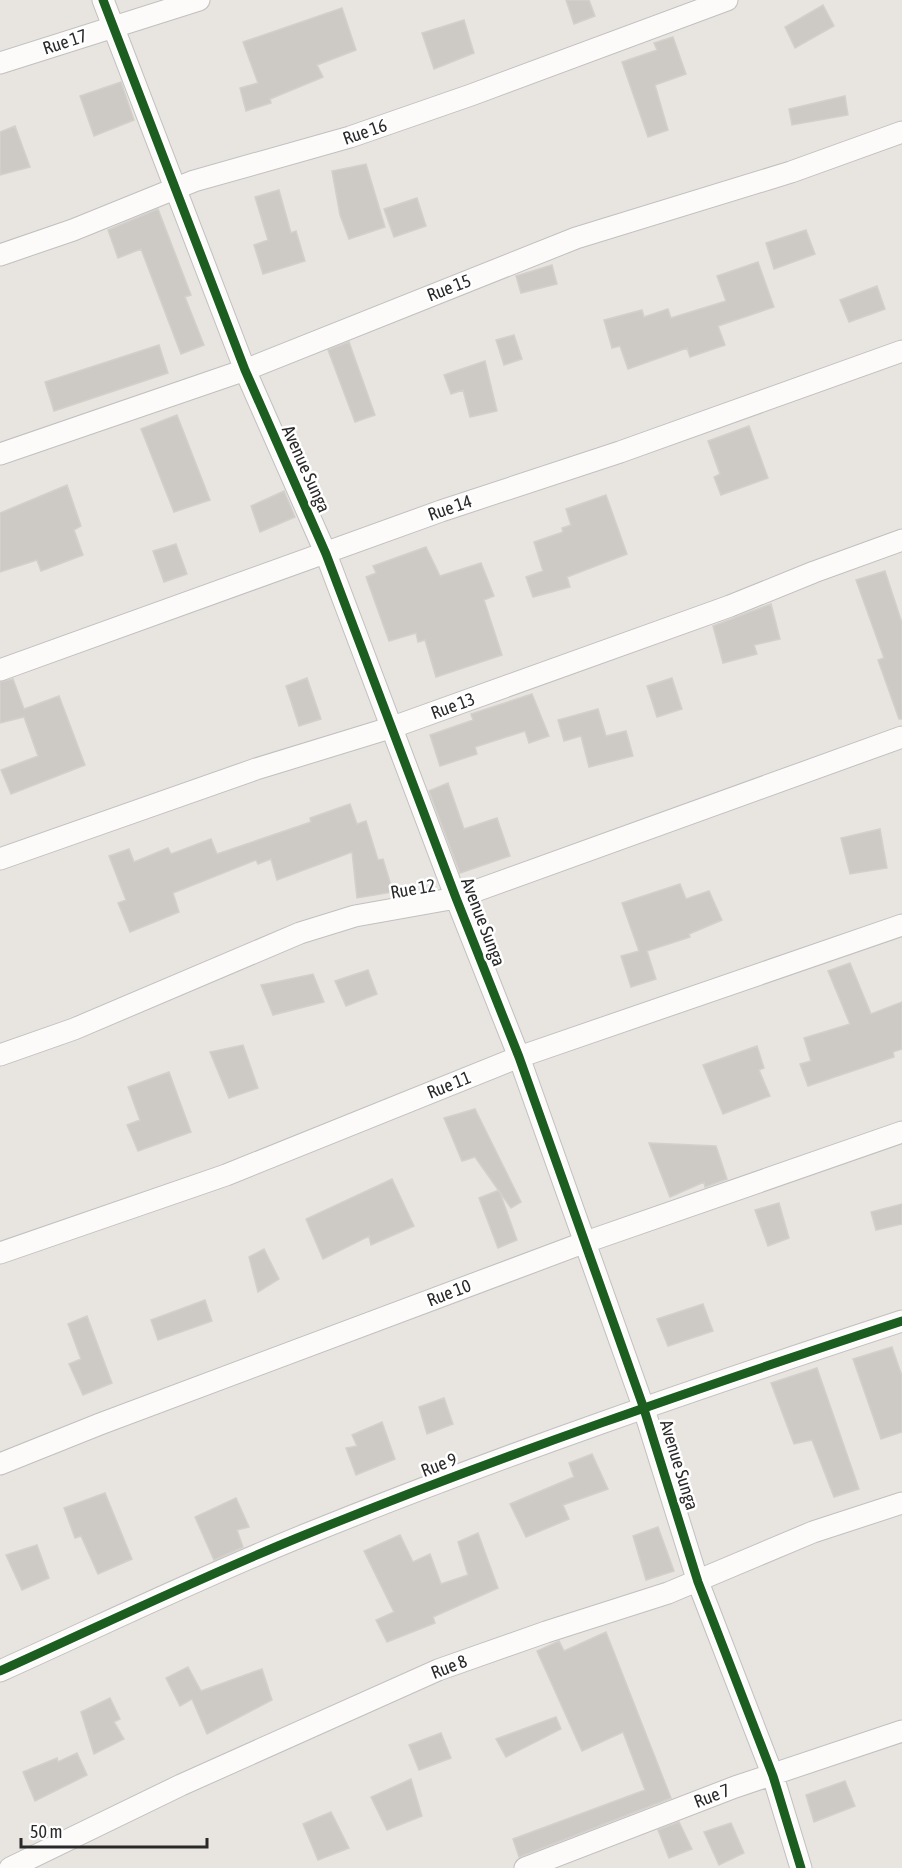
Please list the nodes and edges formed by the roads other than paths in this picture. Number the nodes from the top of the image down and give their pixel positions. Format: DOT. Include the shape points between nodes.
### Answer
graph roads {
  1 [pos="103,0"];
  2 [pos="199,0"];
  3 [pos="727,0"];
  4 [pos="113,27"];
  5 [pos="0,63"];
  6 [pos="902,132"];
  7 [pos="173,189"];
  8 [pos="0,255"];
  9 [pos="902,351"];
  10 [pos="245,370"];
  11 [pos="0,454"];
  12 [pos="902,540"];
  13 [pos="326,554"];
  14 [pos="0,670"];
  15 [pos="393,727"];
  16 [pos="902,737"];
  17 [pos="0,859"];
  18 [pos="456,898"];
  19 [pos="902,925"];
  20 [pos="0,1054"];
  21 [pos="519,1057"];
  22 [pos="902,1132"];
  23 [pos="583,1243"];
  24 [pos="0,1253"];
  25 [pos="902,1321"];
  26 [pos="643,1406"];
  27 [pos="0,1464"];
  28 [pos="902,1503"];
  29 [pos="698,1582"];
  30 [pos="0,1671"];
  31 [pos="902,1731"];
  32 [pos="773,1776"];
  33 [pos="10,1868"];
  34 [pos="525,1868"];
  35 [pos="801,1868"];
  1 -- 4 [label="street, Avenue Sunga"];
  2 -- 4 [label="street, Rue 17"];
  3 -- 7 [label="street, Rue 16" via="372,129"];
  4 -- 5 [label="street, Rue 17"];
  4 -- 7 [label="street, Avenue Sunga"];
  6 -- 10 [label="street, Rue 15" via="791,172 576,238"];
  7 -- 8 [label="street, Rue 16"];
  7 -- 10 [label="street, Avenue Sunga"];
  9 -- 13 [label="street, Rue 14"];
  10 -- 11 [label="street, Rue 15"];
  10 -- 13 [label="street, Avenue Sunga"];
  12 -- 15 [label="street, Rue 13"];
  13 -- 14 [label="street, Rue 14"];
  13 -- 15 [label="street, Avenue Sunga"];
  15 -- 17 [label="street, Rue 13" via="256,769"];
  15 -- 18 [label="street, Avenue Sunga"];
  16 -- 18 [label="street, Rue 12"];
  18 -- 20 [label="street, Rue 12" via="354,916 300,933 74,1029"];
  18 -- 21 [label="street, Avenue Sunga"];
  19 -- 21 [label="street, Rue 11"];
  21 -- 23 [label="street, Avenue Sunga"];
  21 -- 24 [label="street, Rue 11" via="226,1175"];
  22 -- 23 [label="street, Rue 10"];
  23 -- 26 [label="street, Avenue Sunga"];
  23 -- 27 [label="street, Rue 10"];
  25 -- 26 [label="street, Rue 9"];
  26 -- 29 [label="street, Avenue Sunga"];
  26 -- 30 [label="street, Rue 9" via="304,1535"];
  28 -- 29 [label="street, Rue 8" via="813,1532"];
  29 -- 32 [label="street, Avenue Sunga"];
  29 -- 33 [label="street, Rue 8" via="438,1670 181,1785"];
  31 -- 32 [label="street, Rue 7"];
  32 -- 34 [label="street, Rue 7"];
  32 -- 35 [label="street, Avenue Sunga"];
}
